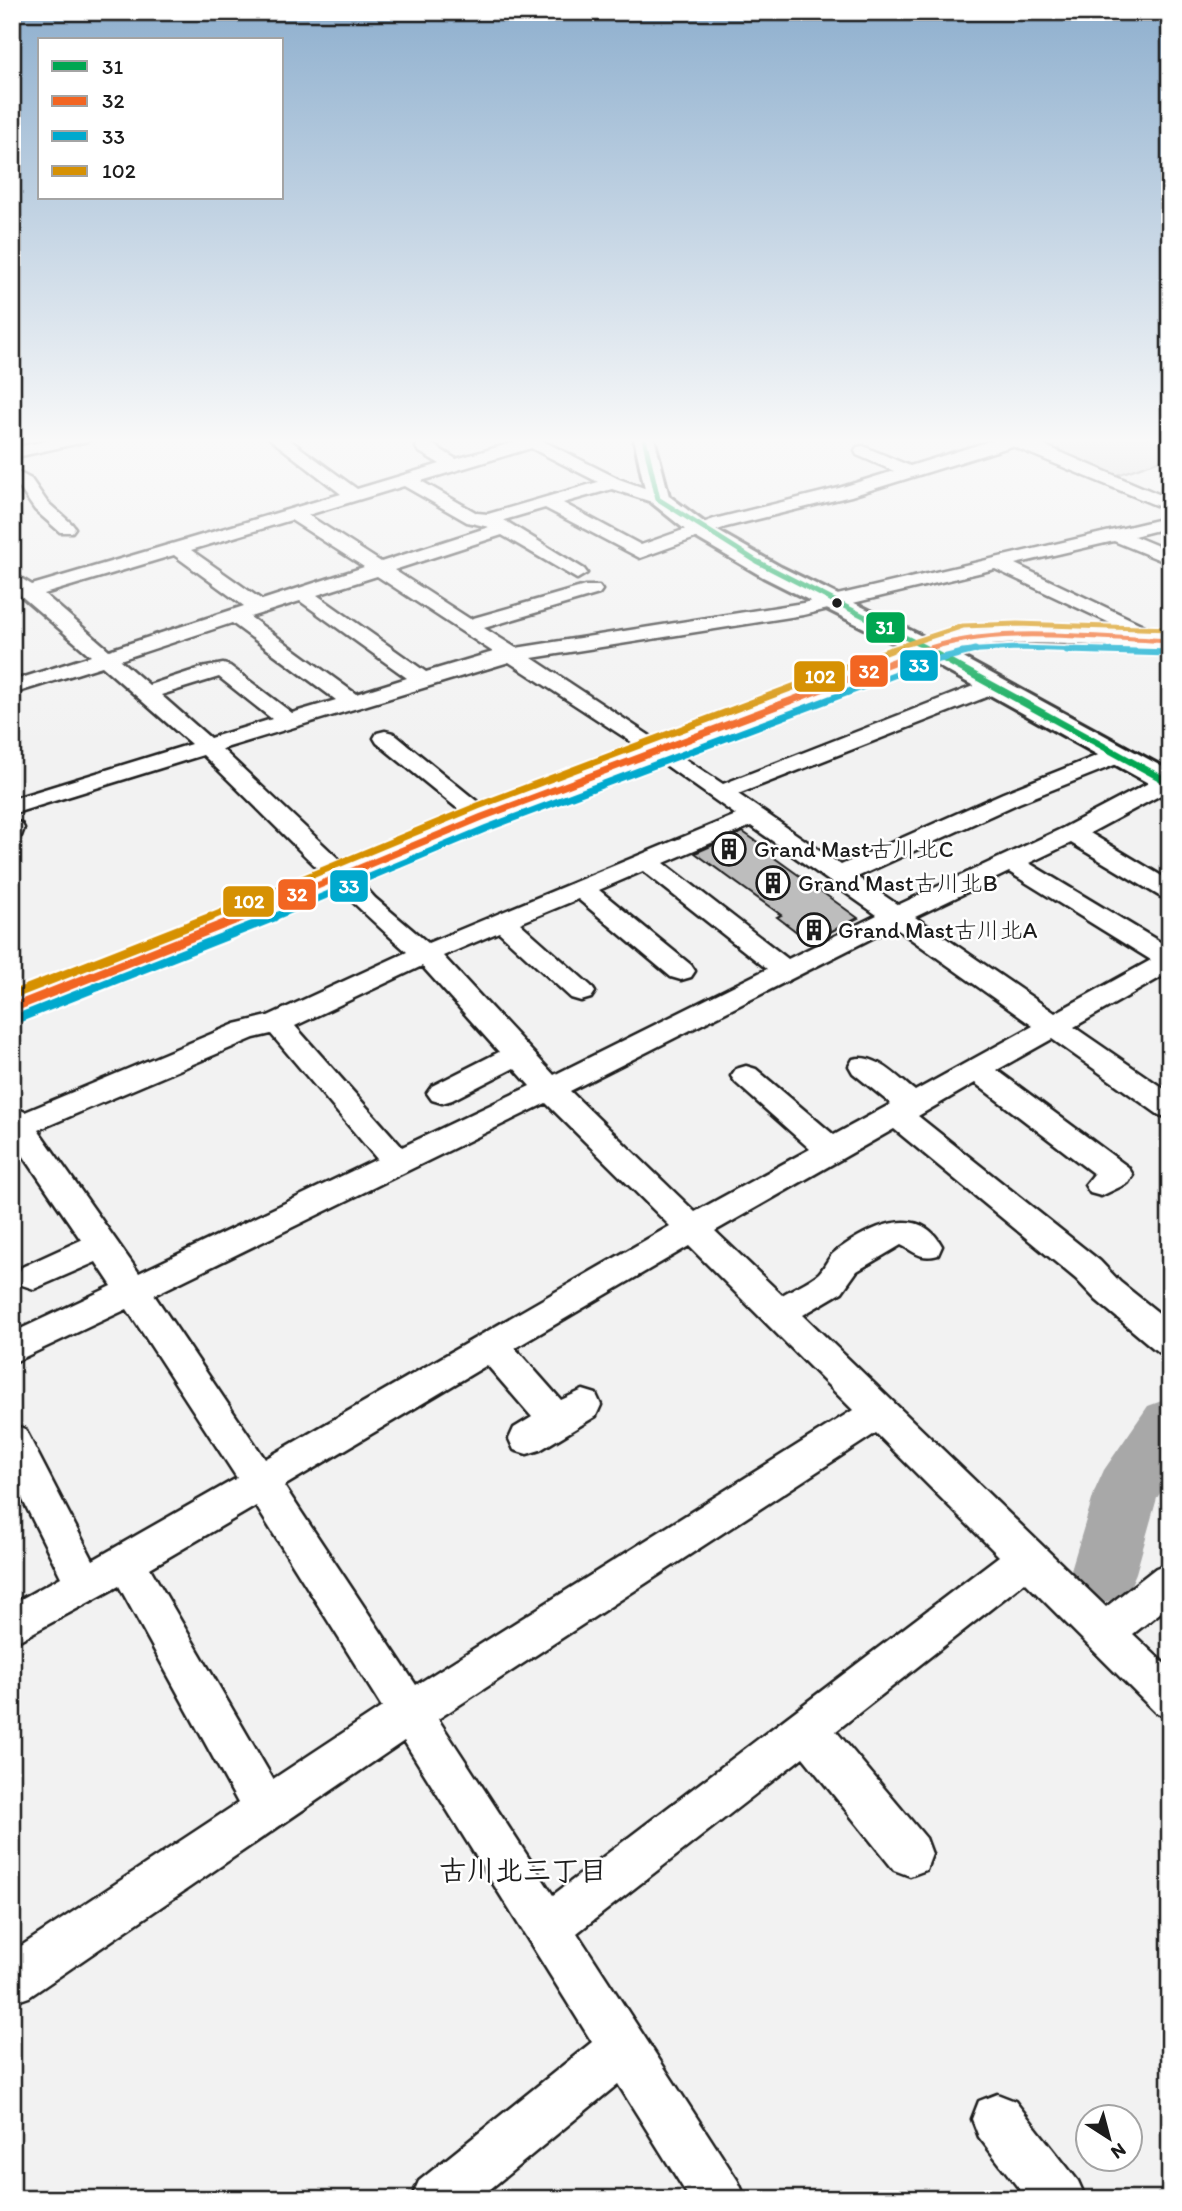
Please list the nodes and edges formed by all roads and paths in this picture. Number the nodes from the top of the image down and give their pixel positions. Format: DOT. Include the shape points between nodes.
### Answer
graph roads {
  1 [pos="200,541"];
  2 [pos="335,541"];
  3 [pos="451,541"];
  4 [pos="524,541"];
  5 [pos="620,541"];
  6 [pos="671,541"];
  7 [pos="719,541"];
  8 [pos="1091,541"];
  9 [pos="1131,541"];
  10 [pos="177,548"];
  11 [pos="640,552"];
  12 [pos="1170,558"];
  13 [pos="999,564"];
  14 [pos="663,568"];
  15 [pos="377,569"];
  16 [pos="577,573"];
  17 [pos="21,586"];
  18 [pos="592,590"];
  19 [pos="303,594"];
  20 [pos="832,603"];
  21 [pos="260,608"];
  22 [pos="235,615"];
  23 [pos="468,626"];
  24 [pos="1164,640"];
  25 [pos="928,649"];
  26 [pos="511,654"];
  27 [pos="106,658"];
  28 [pos="422,679"];
  29 [pos="994,686"];
  30 [pos="12,688"];
  31 [pos="146,693"];
  32 [pos="352,701"];
  33 [pos="288,721"];
  34 [pos="384,738"];
  35 [pos="207,747"];
  36 [pos="659,749"];
  37 [pos="1119,755"];
  38 [pos="1165,776"];
  39 [pos="721,793"];
  40 [pos="12,807"];
  41 [pos="752,816"];
  42 [pos="482,817"];
  43 [pos="1072,833"];
  44 [pos="646,861"];
  45 [pos="1010,862"];
  46 [pos="838,876"];
  47 [pos="341,877"];
  48 [pos="581,888"];
  49 [pos="1170,892"];
  50 [pos="895,916"];
  51 [pos="503,922"];
  52 [pos="425,954"];
  53 [pos="1170,961"];
  54 [pos="681,971"];
  55 [pos="787,971"];
  56 [pos="581,992"];
  57 [pos="12,1008"];
  58 [pos="277,1023"];
  59 [pos="1054,1027"];
  60 [pos="516,1055"];
  61 [pos="863,1066"];
  62 [pos="977,1070"];
  63 [pos="746,1076"];
  64 [pos="550,1089"];
  65 [pos="442,1093"];
  66 [pos="1170,1108"];
  67 [pos="905,1110"];
  68 [pos="18,1131"];
  69 [pos="832,1151"];
  70 [pos="398,1163"];
  71 [pos="1101,1185"];
  72 [pos="693,1228"];
  73 [pos="101,1245"];
  74 [pos="926,1246"];
  75 [pos="34,1276"];
  76 [pos="133,1290"];
  77 [pos="779,1313"];
  78 [pos="1170,1342"];
  79 [pos="492,1346"];
  80 [pos="12,1349"];
  81 [pos="880,1412"];
  82 [pos="555,1422"];
  83 [pos="12,1440"];
  84 [pos="259,1482"];
  85 [pos="1027,1558"];
  86 [pos="126,1562"];
  87 [pos="1170,1581"];
  88 [pos="85,1584"];
  89 [pos="12,1625"];
  90 [pos="1104,1633"];
  91 [pos="1170,1698"];
  92 [pos="408,1714"];
  93 [pos="807,1728"];
  94 [pos="266,1810"];
  95 [pos="910,1854"];
  96 [pos="546,1929"];
  97 [pos="12,1980"];
  98 [pos="622,2048"];
  99 [pos="996,2119"];
  100 [pos="450,2194"];
  101 [pos="720,2199"];
  102 [pos="1060,2199"];
  1 -- 10 [label="street"];
  2 -- 15 [label="street"];
  3 -- 15 [label="street"];
  4 -- 16 [label="street"];
  5 -- 11 [label="street"];
  6 -- 11 [label="street"];
  7 -- 20 [label="main road"];
  8 -- 13 [label="street"];
  9 -- 12 [label="street"];
  10 -- 17 [label="street"];
  10 -- 21 [label="street"];
  11 -- 14 [label="street"];
  13 -- 20 [label="street"];
  13 -- 24 [label="street"];
  15 -- 19 [label="street"];
  15 -- 23 [label="street"];
  17 -- 27 [label="street"];
  18 -- 23 [label="street"];
  19 -- 21 [label="street"];
  19 -- 28 [label="street"];
  20 -- 25 [label="main road"];
  20 -- 26 [label="street"];
  21 -- 22 [label="street"];
  22 -- 27 [label="street"];
  22 -- 32 [label="street"];
  23 -- 26 [label="street"];
  24 -- 25 [label="main road" via="964,638"];
  25 -- 29 [label="main road"];
  25 -- 36 [label="main road"];
  26 -- 28 [label="street"];
  26 -- 36 [label="street"];
  27 -- 30 [label="street"];
  27 -- 31 [label="street"];
  28 -- 32 [label="street"];
  29 -- 37 [label="main road"];
  29 -- 39 [label="street"];
  31 -- 33 [label="street" via="223,670"];
  31 -- 35 [label="street"];
  32 -- 33 [label="street"];
  33 -- 35 [label="street"];
  34 -- 42 [label="street"];
  35 -- 40 [label="street"];
  35 -- 47 [label="street"];
  36 -- 39 [label="street"];
  36 -- 42 [label="main road"];
  37 -- 38 [label="main road"];
  37 -- 46 [label="street"];
  38 -- 43 [label="street"];
  39 -- 41 [label="street"];
  41 -- 44 [label="street"];
  41 -- 46 [label="street"];
  42 -- 47 [label="main road"];
  43 -- 45 [label="street"];
  43 -- 49 [label="street"];
  44 -- 48 [label="street"];
  44 -- 55 [label="street"];
  45 -- 50 [label="street"];
  45 -- 53 [label="street"];
  46 -- 50 [label="street"];
  47 -- 52 [label="street"];
  47 -- 57 [label="main road"];
  48 -- 51 [label="street"];
  48 -- 54 [label="street"];
  50 -- 55 [label="street"];
  50 -- 59 [label="street"];
  51 -- 52 [label="street"];
  51 -- 56 [label="street"];
  52 -- 58 [label="street"];
  52 -- 60 [label="street"];
  53 -- 59 [label="street"];
  55 -- 64 [label="street"];
  58 -- 68 [label="street" via="245,1031"];
  58 -- 70 [label="street"];
  59 -- 62 [label="street"];
  59 -- 66 [label="street"];
  60 -- 64 [label="street"];
  60 -- 65 [label="street"];
  61 -- 67 [label="street"];
  62 -- 67 [label="street"];
  62 -- 71 [label="street" via="1117,1175"];
  63 -- 69 [label="street"];
  64 -- 70 [label="street"];
  64 -- 72 [label="street"];
  67 -- 69 [label="street"];
  67 -- 78 [label="street"];
  68 -- 73 [label="street"];
  69 -- 72 [label="street"];
  70 -- 76 [label="street"];
  72 -- 77 [label="street"];
  72 -- 79 [label="street"];
  73 -- 75 [label="street"];
  73 -- 76 [label="street"];
  74 -- 77 [label="street" via="904,1231 895,1233 845,1262 830,1283"];
  76 -- 80 [label="street"];
  76 -- 84 [label="street"];
  77 -- 81 [label="street"];
  79 -- 82 [label="street"];
  79 -- 84 [label="street"];
  81 -- 85 [label="street"];
  81 -- 92 [label="street"];
  83 -- 88 [label="street"];
  84 -- 86 [label="street"];
  84 -- 92 [label="street"];
  85 -- 90 [label="street"];
  85 -- 93 [label="street"];
  86 -- 88 [label="street"];
  86 -- 94 [label="street"];
  87 -- 90 [label="street"];
  88 -- 89 [label="street"];
  90 -- 91 [label="street"];
  92 -- 94 [label="street"];
  92 -- 96 [label="street"];
  93 -- 95 [label="street"];
  93 -- 96 [label="street"];
  94 -- 97 [label="street"];
  96 -- 98 [label="street"];
  98 -- 100 [label="street"];
  98 -- 101 [label="street"];
  99 -- 102 [label="street"];
}
